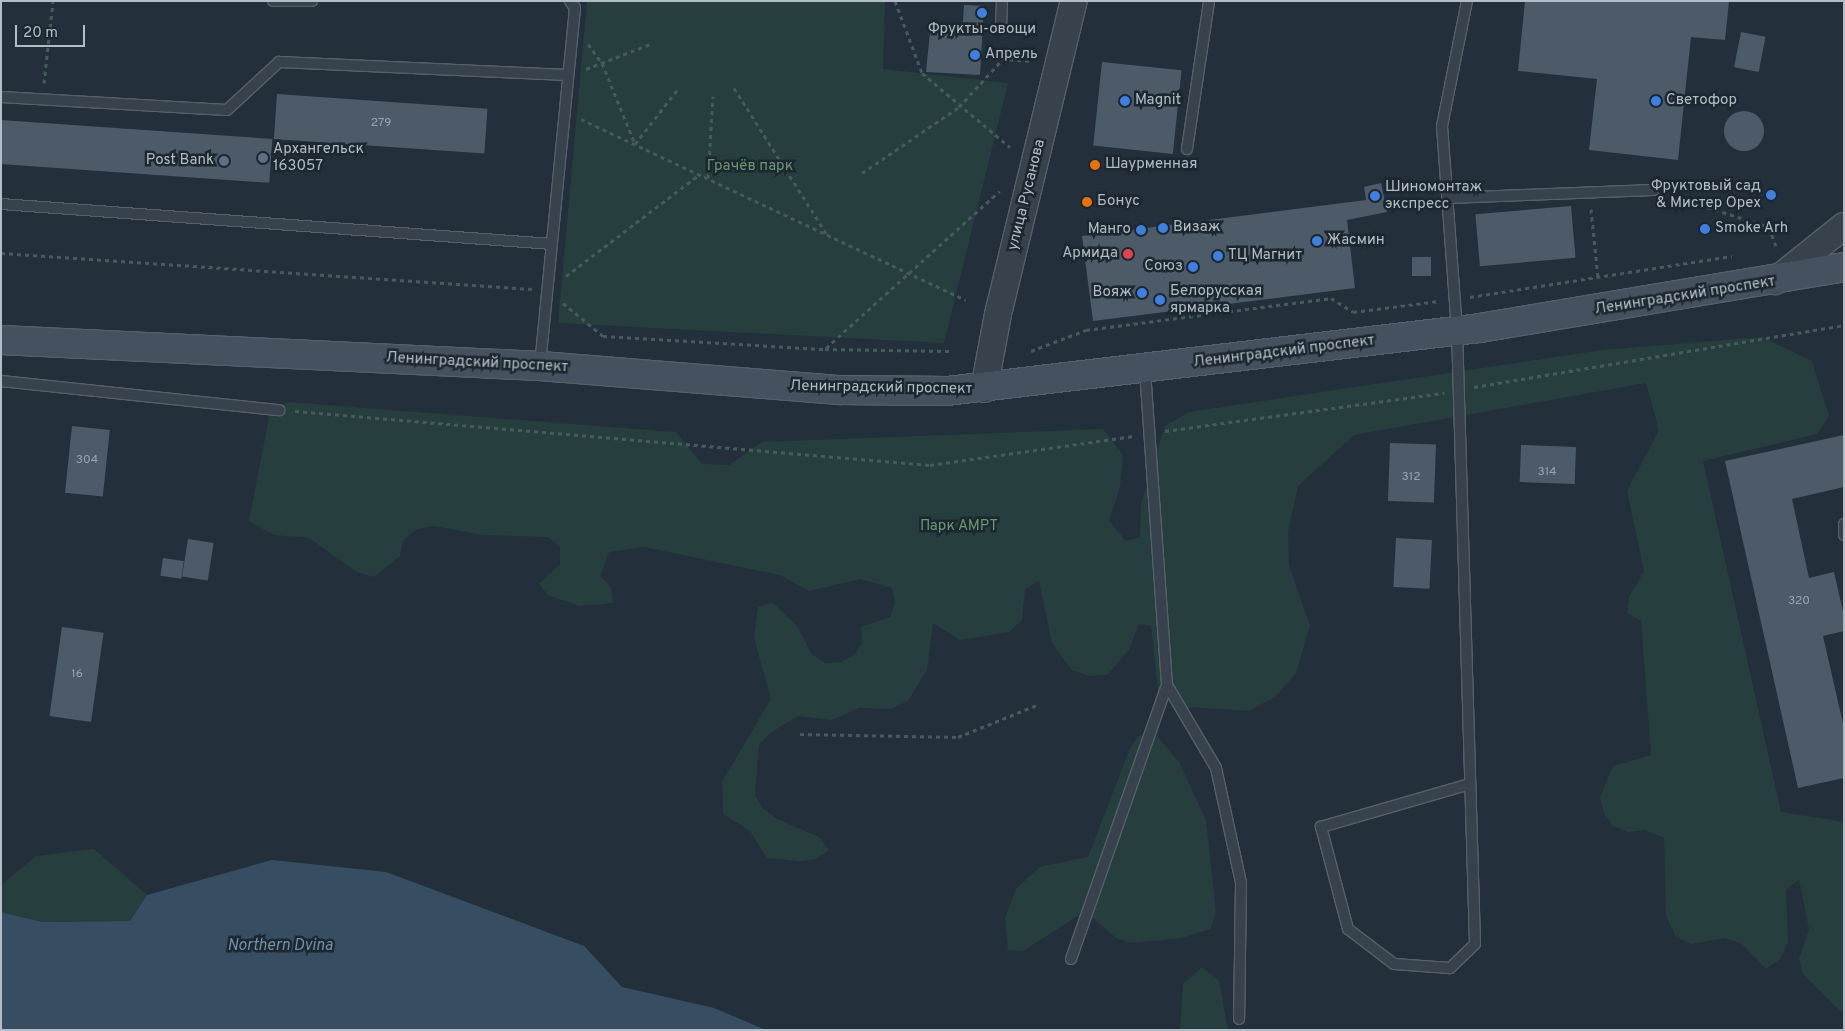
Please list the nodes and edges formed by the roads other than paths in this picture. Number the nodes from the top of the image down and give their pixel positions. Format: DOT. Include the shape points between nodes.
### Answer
graph roads {
  1 [pos="273,1"];
  2 [pos="312,1"];
  3 [pos="570,1"];
  4 [pos="1002,1"];
  5 [pos="1074,1"];
  6 [pos="1209,1"];
  7 [pos="1467,1"];
  8 [pos="1001,29"];
  9 [pos="568,75"];
  10 [pos="1,97"];
  11 [pos="1187,149"];
  12 [pos="1654,190"];
  13 [pos="1447,198"];
  14 [pos="1,204"];
  15 [pos="1844,226"];
  16 [pos="552,244"];
  17 [pos="1844,268"];
  18 [pos="1774,282"];
  19 [pos="1457,330"];
  20 [pos="1,340"];
  21 [pos="540,366"];
  22 [pos="1145,369"];
  23 [pos="1,382"];
  24 [pos="984,389"];
  25 [pos="279,410"];
  26 [pos="1844,524"];
  27 [pos="1844,535"];
  28 [pos="1167,685"];
  29 [pos="1470,784"];
  30 [pos="1071,959"];
  31 [pos="1239,1019"];
  1 -- 2 [label="lane"];
  3 -- 9 [label="lane" via="575,8"];
  4 -- 8 [label="lane"];
  5 -- 24 [label="street, улица Русанова" via="998,314"];
  6 -- 11 [label="lane"];
  7 -- 13 [label="lane" via="1442,126"];
  9 -- 10 [label="lane" via="279,62 227,110"];
  9 -- 16 [label="lane"];
  12 -- 13 [label="lane"];
  13 -- 19 [label="lane"];
  14 -- 16 [label="lane"];
  15 -- 18 [label="street"];
  16 -- 21 [label="lane"];
  17 -- 18 [label="main road, Ленинградский проспект"];
  18 -- 19 [label="main road, Ленинградский проспект"];
  19 -- 22 [label="main road, Ленинградский проспект"];
  19 -- 29 [label="lane"];
  20 -- 21 [label="main road, Ленинградский проспект"];
  21 -- 24 [label="main road, Ленинградский проспект" via="840,390"];
  22 -- 24 [label="main road, Ленинградский проспект"];
  22 -- 28 [label="lane"];
  23 -- 25 [label="lane"];
  26 -- 27 [label="lane"];
  28 -- 30 [label="lane"];
  28 -- 31 [label="lane" via="1216,768 1241,883"];
  29 -- 29 [label="lane" via="1475,944 1450,968 1394,964 1348,930 1321,827"];
}
